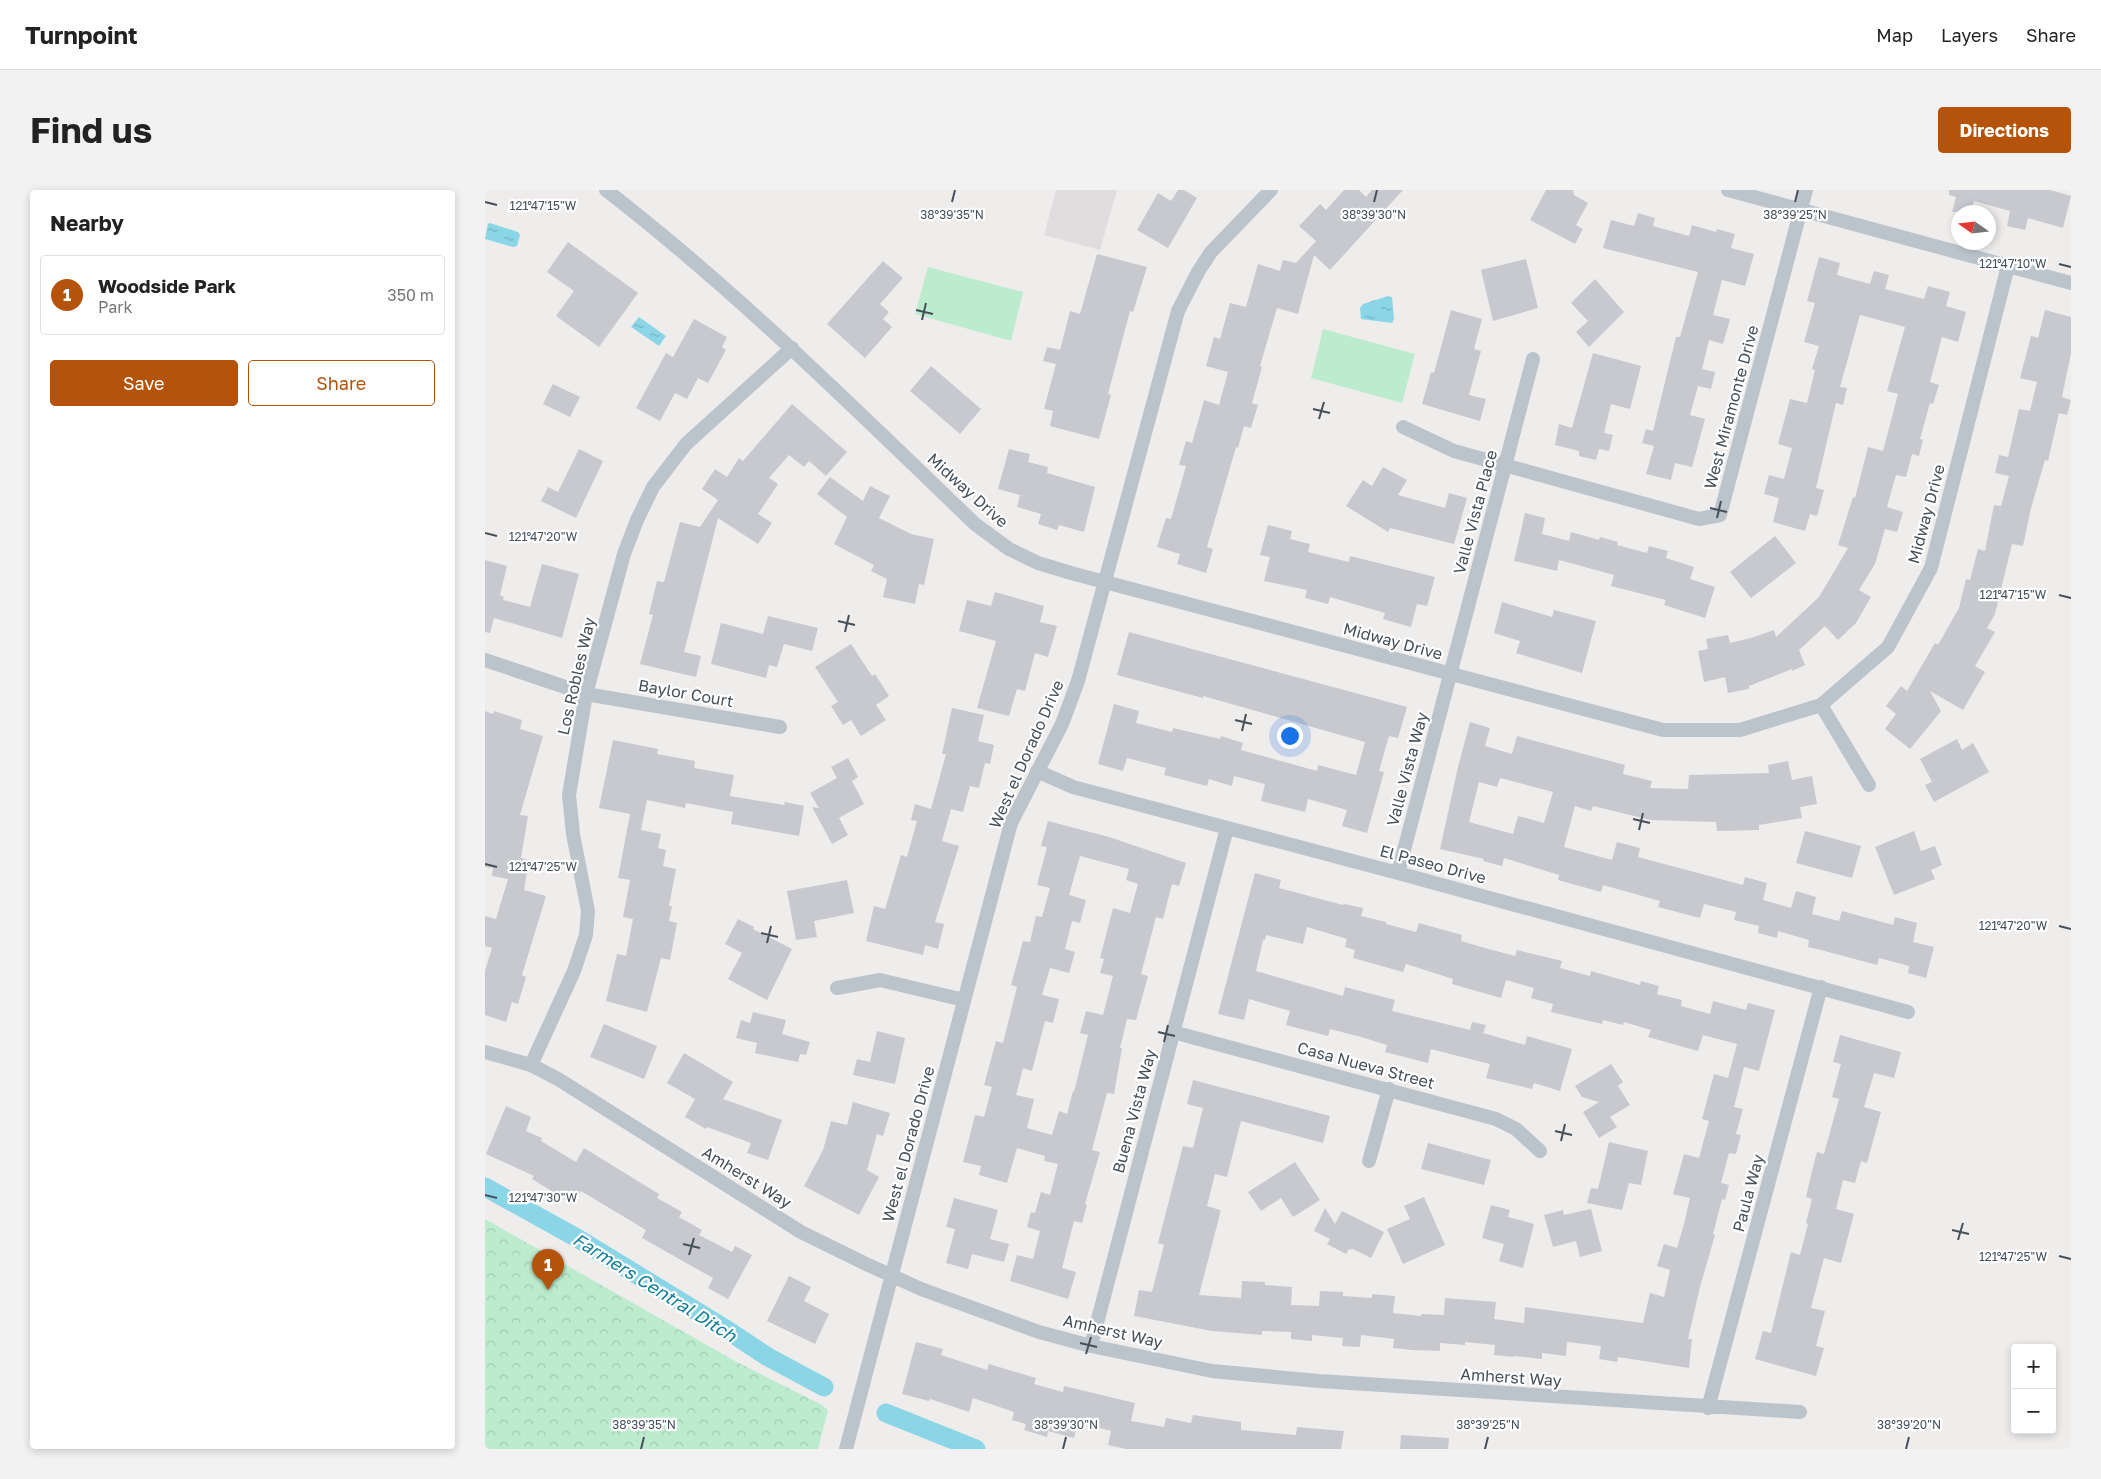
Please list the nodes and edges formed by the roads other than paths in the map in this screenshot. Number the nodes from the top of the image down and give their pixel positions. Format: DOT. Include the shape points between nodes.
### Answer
graph roads {
  1 [pos="606,190"];
  2 [pos="1271,190"];
  3 [pos="1728,190"];
  4 [pos="1806,190"];
  5 [pos="1800,210"];
  6 [pos="2008,266"];
  7 [pos="2071,283"];
  8 [pos="792,348"];
  9 [pos="1533,359"];
  10 [pos="1403,427"];
  11 [pos="1506,466"];
  12 [pos="1106,583"];
  13 [pos="485,660"];
  14 [pos="1450,674"];
  15 [pos="587,694"];
  16 [pos="1821,705"];
  17 [pos="780,727"];
  18 [pos="1037,772"];
  19 [pos="1869,785"];
  20 [pos="1227,828"];
  21 [pos="1398,872"];
  22 [pos="1821,987"];
  23 [pos="837,988"];
  24 [pos="964,1000"];
  25 [pos="1908,1012"];
  26 [pos="1173,1032"];
  27 [pos="485,1052"];
  28 [pos="531,1065"];
  29 [pos="1389,1089"];
  30 [pos="1540,1151"];
  31 [pos="1369,1161"];
  32 [pos="891,1277"];
  33 [pos="1091,1346"];
  34 [pos="1708,1408"];
  35 [pos="1800,1412"];
  36 [pos="846,1449"];
  1 -- 8 [label="street, Midway Drive" via="671,240"];
  2 -- 12 [label="street, West el Dorado Drive" via="1211,252 1178,311"];
  3 -- 5 [label="street"];
  4 -- 5 [label="street, West Miramonte Drive"];
  5 -- 6 [label="street"];
  5 -- 11 [label="street, West Miramonte Drive" via="1720,515 1699,519"];
  6 -- 7 [label="street"];
  6 -- 16 [label="street, Midway Drive" via="1931,568 1888,647"];
  8 -- 12 [label="street, Midway Drive" via="975,524 1009,549 1038,563"];
  8 -- 15 [label="street, Los Robles Way" via="686,444 653,488 625,554"];
  9 -- 11 [label="street, Valle Vista Place"];
  10 -- 11 [label="street, West Miramonte Drive" via="1454,451"];
  11 -- 14 [label="street, Valle Vista Place"];
  12 -- 14 [label="street, Midway Drive"];
  12 -- 18 [label="street, West el Dorado Drive" via="1078,681 1062,724"];
  13 -- 15 [label="street, Baylor Court"];
  14 -- 16 [label="street, Midway Drive" via="1663,730 1740,730"];
  14 -- 21 [label="street, Valle Vista Way"];
  15 -- 17 [label="street, Baylor Court"];
  15 -- 28 [label="street, Los Robles Way" via="569,795 588,910 586,935 574,970"];
  16 -- 19 [label="street"];
  18 -- 20 [label="street, El Paseo Drive" via="1073,787"];
  18 -- 24 [label="street, West el Dorado Drive" via="1011,823"];
  20 -- 21 [label="street, El Paseo Drive"];
  20 -- 26 [label="street, Buena Vista Way"];
  21 -- 22 [label="street, El Paseo Drive"];
  22 -- 25 [label="street"];
  22 -- 34 [label="street, Paula Way"];
  23 -- 24 [label="street" via="880,980"];
  24 -- 32 [label="street, West el Dorado Drive"];
  26 -- 29 [label="street, Casa Nueva Street"];
  26 -- 33 [label="street, Buena Vista Way"];
  27 -- 28 [label="street, Amherst Way"];
  28 -- 32 [label="street, Amherst Way" via="801,1232"];
  29 -- 30 [label="street, Casa Nueva Street" via="1496,1119 1516,1129"];
  29 -- 31 [label="street"];
  32 -- 33 [label="street, Amherst Way" via="1039,1332"];
  32 -- 36 [label="street, West el Dorado Drive"];
  33 -- 34 [label="street, Amherst Way" via="1212,1371 1290,1379"];
  34 -- 35 [label="street, Amherst Way"];
}
